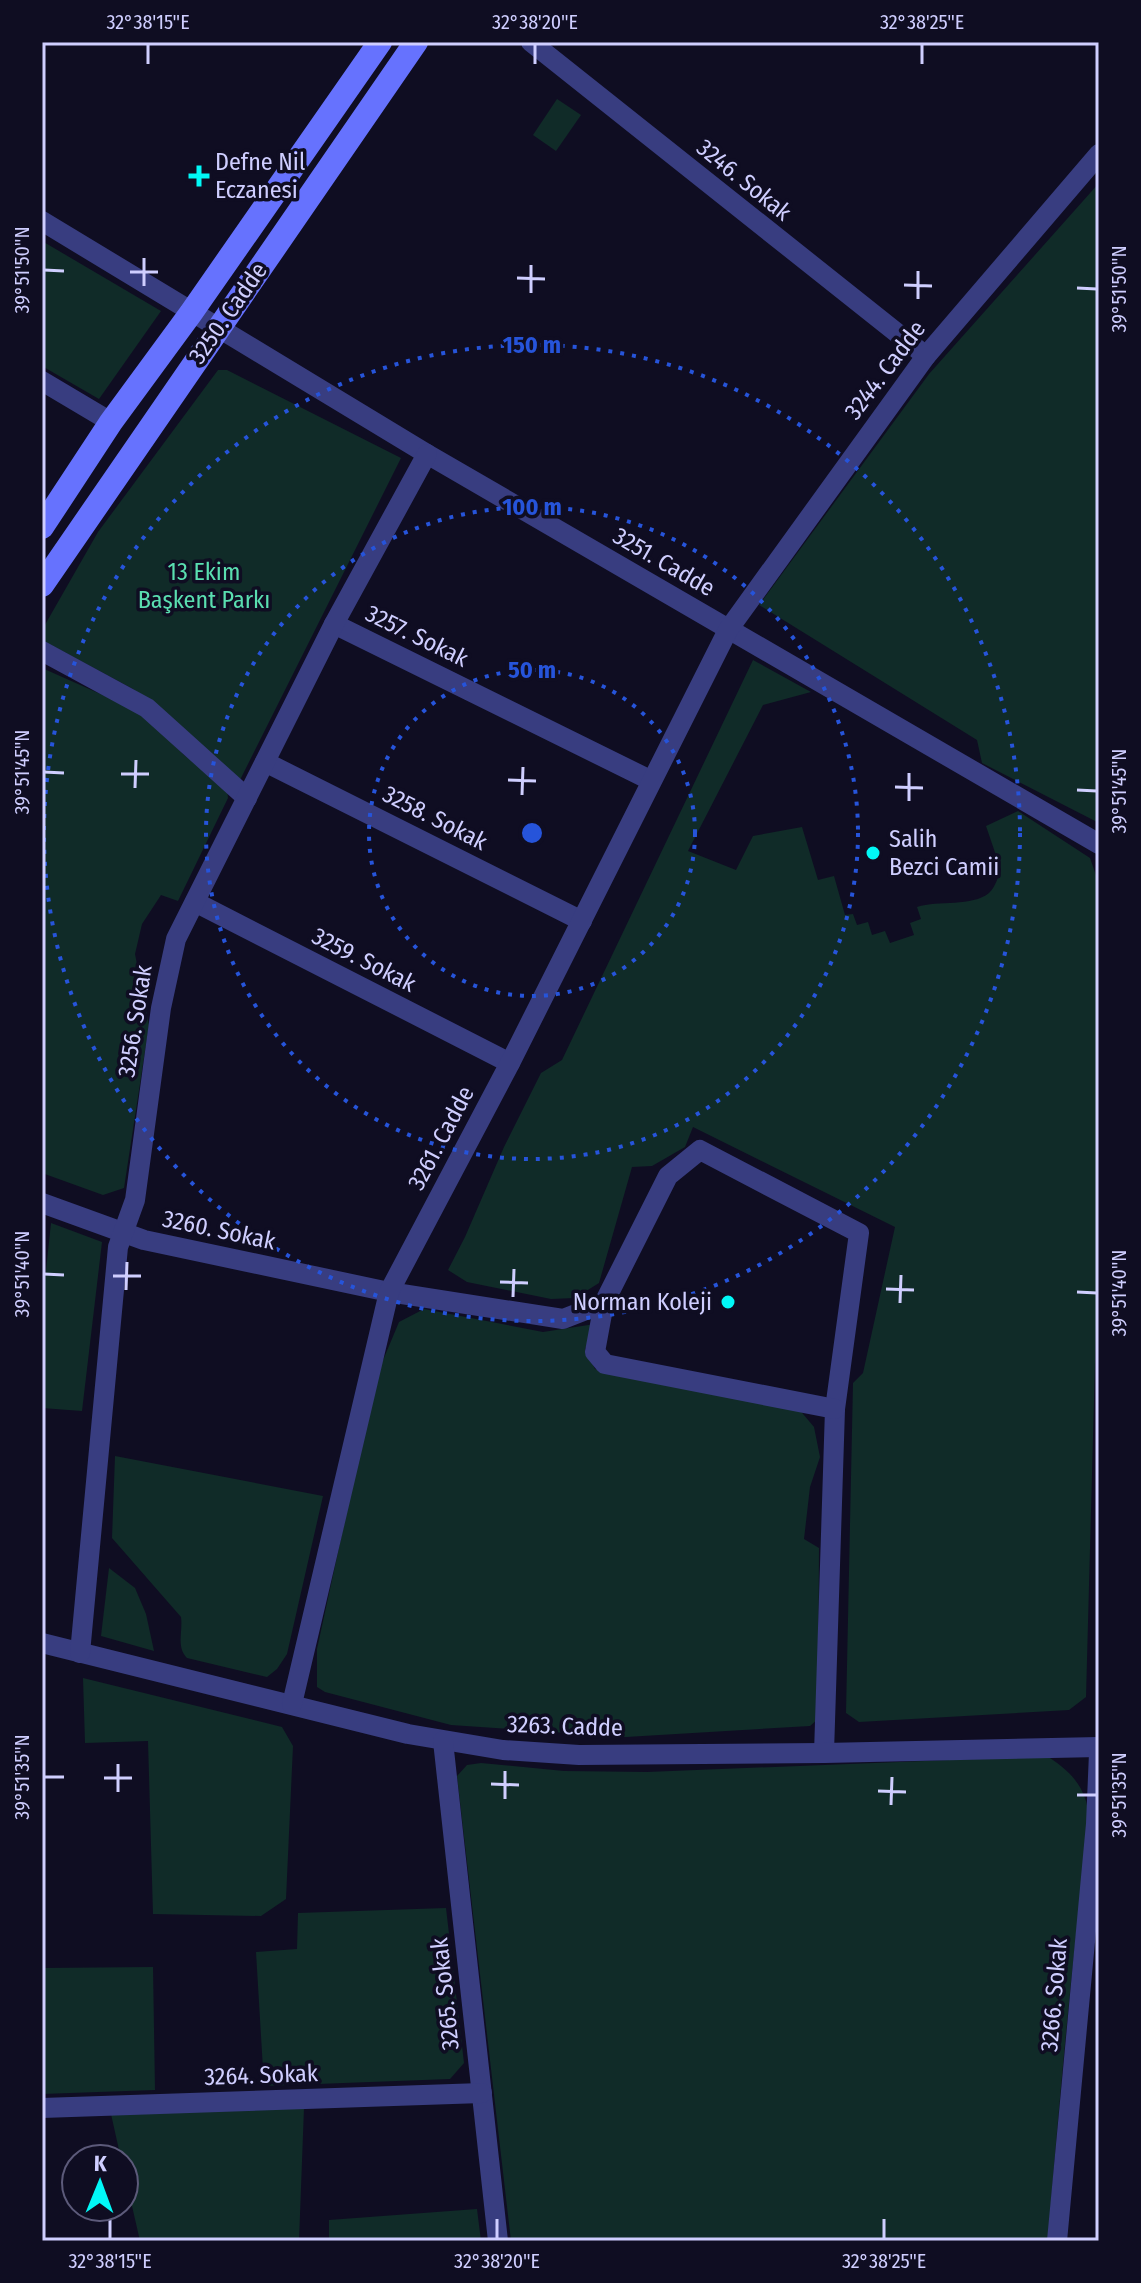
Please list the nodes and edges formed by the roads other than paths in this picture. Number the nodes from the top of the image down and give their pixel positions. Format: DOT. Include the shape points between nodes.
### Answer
graph roads {
  1 [pos="380,42"];
  2 [pos="416,42"];
  3 [pos="531,42"];
  4 [pos="1099,154"];
  5 [pos="42,221"];
  6 [pos="191,313"];
  7 [pos="218,329"];
  8 [pos="926,356"];
  9 [pos="42,381"];
  10 [pos="111,422"];
  11 [pos="427,454"];
  12 [pos="42,527"];
  13 [pos="42,585"];
  14 [pos="334,624"];
  15 [pos="728,630"];
  16 [pos="42,651"];
  17 [pos="265,762"];
  18 [pos="650,780"];
  19 [pos="247,798"];
  20 [pos="1099,844"];
  21 [pos="195,902"];
  22 [pos="582,921"];
  23 [pos="510,1063"];
  24 [pos="42,1203"];
  25 [pos="123,1232"];
  26 [pos="389,1292"];
  27 [pos="604,1303"];
  28 [pos="835,1409"];
  29 [pos="42,1643"];
  30 [pos="80,1653"];
  31 [pos="292,1704"];
  32 [pos="443,1741"];
  33 [pos="1099,1747"];
  34 [pos="824,1753"];
  35 [pos="1099,1753"];
  36 [pos="1098,1824"];
  37 [pos="482,2093"];
  38 [pos="42,2108"];
  39 [pos="498,2241"];
  40 [pos="1057,2241"];
  1 -- 6 [label="street, 3250. Cadde"];
  2 -- 7 [label="street, 3250. Cadde"];
  3 -- 8 [label="street, 3246. Sokak"];
  4 -- 8 [label="street, 3244. Cadde"];
  5 -- 6 [label="street, 3251. Cadde"];
  6 -- 7 [label="street, 3251. Cadde"];
  6 -- 10 [label="street, 3250. Cadde"];
  7 -- 11 [label="street, 3251. Cadde"];
  7 -- 13 [label="street, 3250. Cadde"];
  8 -- 15 [label="street, 3244. Cadde"];
  9 -- 10 [label="street"];
  10 -- 12 [label="street, 3250. Cadde"];
  11 -- 14 [label="street, 3256. Sokak"];
  11 -- 15 [label="street, 3251. Cadde"];
  14 -- 17 [label="street, 3256. Sokak"];
  14 -- 18 [label="street, 3257. Sokak"];
  15 -- 18 [label="street, 3261. Cadde"];
  15 -- 20 [label="street, 3251. Cadde"];
  16 -- 19 [label="street" via="147,708"];
  17 -- 19 [label="street, 3256. Sokak"];
  17 -- 22 [label="street, 3258. Sokak"];
  18 -- 22 [label="street, 3261. Cadde"];
  19 -- 21 [label="street, 3256. Sokak"];
  21 -- 23 [label="street, 3259. Sokak"];
  21 -- 25 [label="street, 3256. Sokak" via="176,939 168,973 135,1200"];
  22 -- 23 [label="street, 3261. Cadde"];
  23 -- 26 [label="street, 3261. Cadde"];
  24 -- 25 [label="street, 3260. Sokak"];
  25 -- 26 [label="street, 3260. Sokak"];
  25 -- 30 [label="street, 3256. Sokak"];
  26 -- 27 [label="street, 3260. Sokak" via="563,1319"];
  26 -- 31 [label="street, 3261. Cadde"];
  27 -- 28 [label="street" via="595,1352 605,1364"];
  27 -- 28 [label="street" via="668,1176 700,1150 859,1233"];
  28 -- 34 [label="street"];
  29 -- 30 [label="street, 3263. Cadde"];
  30 -- 31 [label="street, 3263. Cadde"];
  31 -- 32 [label="street, 3263. Cadde"];
  32 -- 34 [label="street, 3263. Cadde" via="552,1754"];
  32 -- 37 [label="street, 3265. Sokak"];
  33 -- 34 [label="street, 3263. Cadde"];
  35 -- 36 [label="street, 3266. Sokak"];
  36 -- 40 [label="street, 3266. Sokak"];
  37 -- 38 [label="street, 3264. Sokak"];
  37 -- 39 [label="street, 3265. Sokak"];
}
